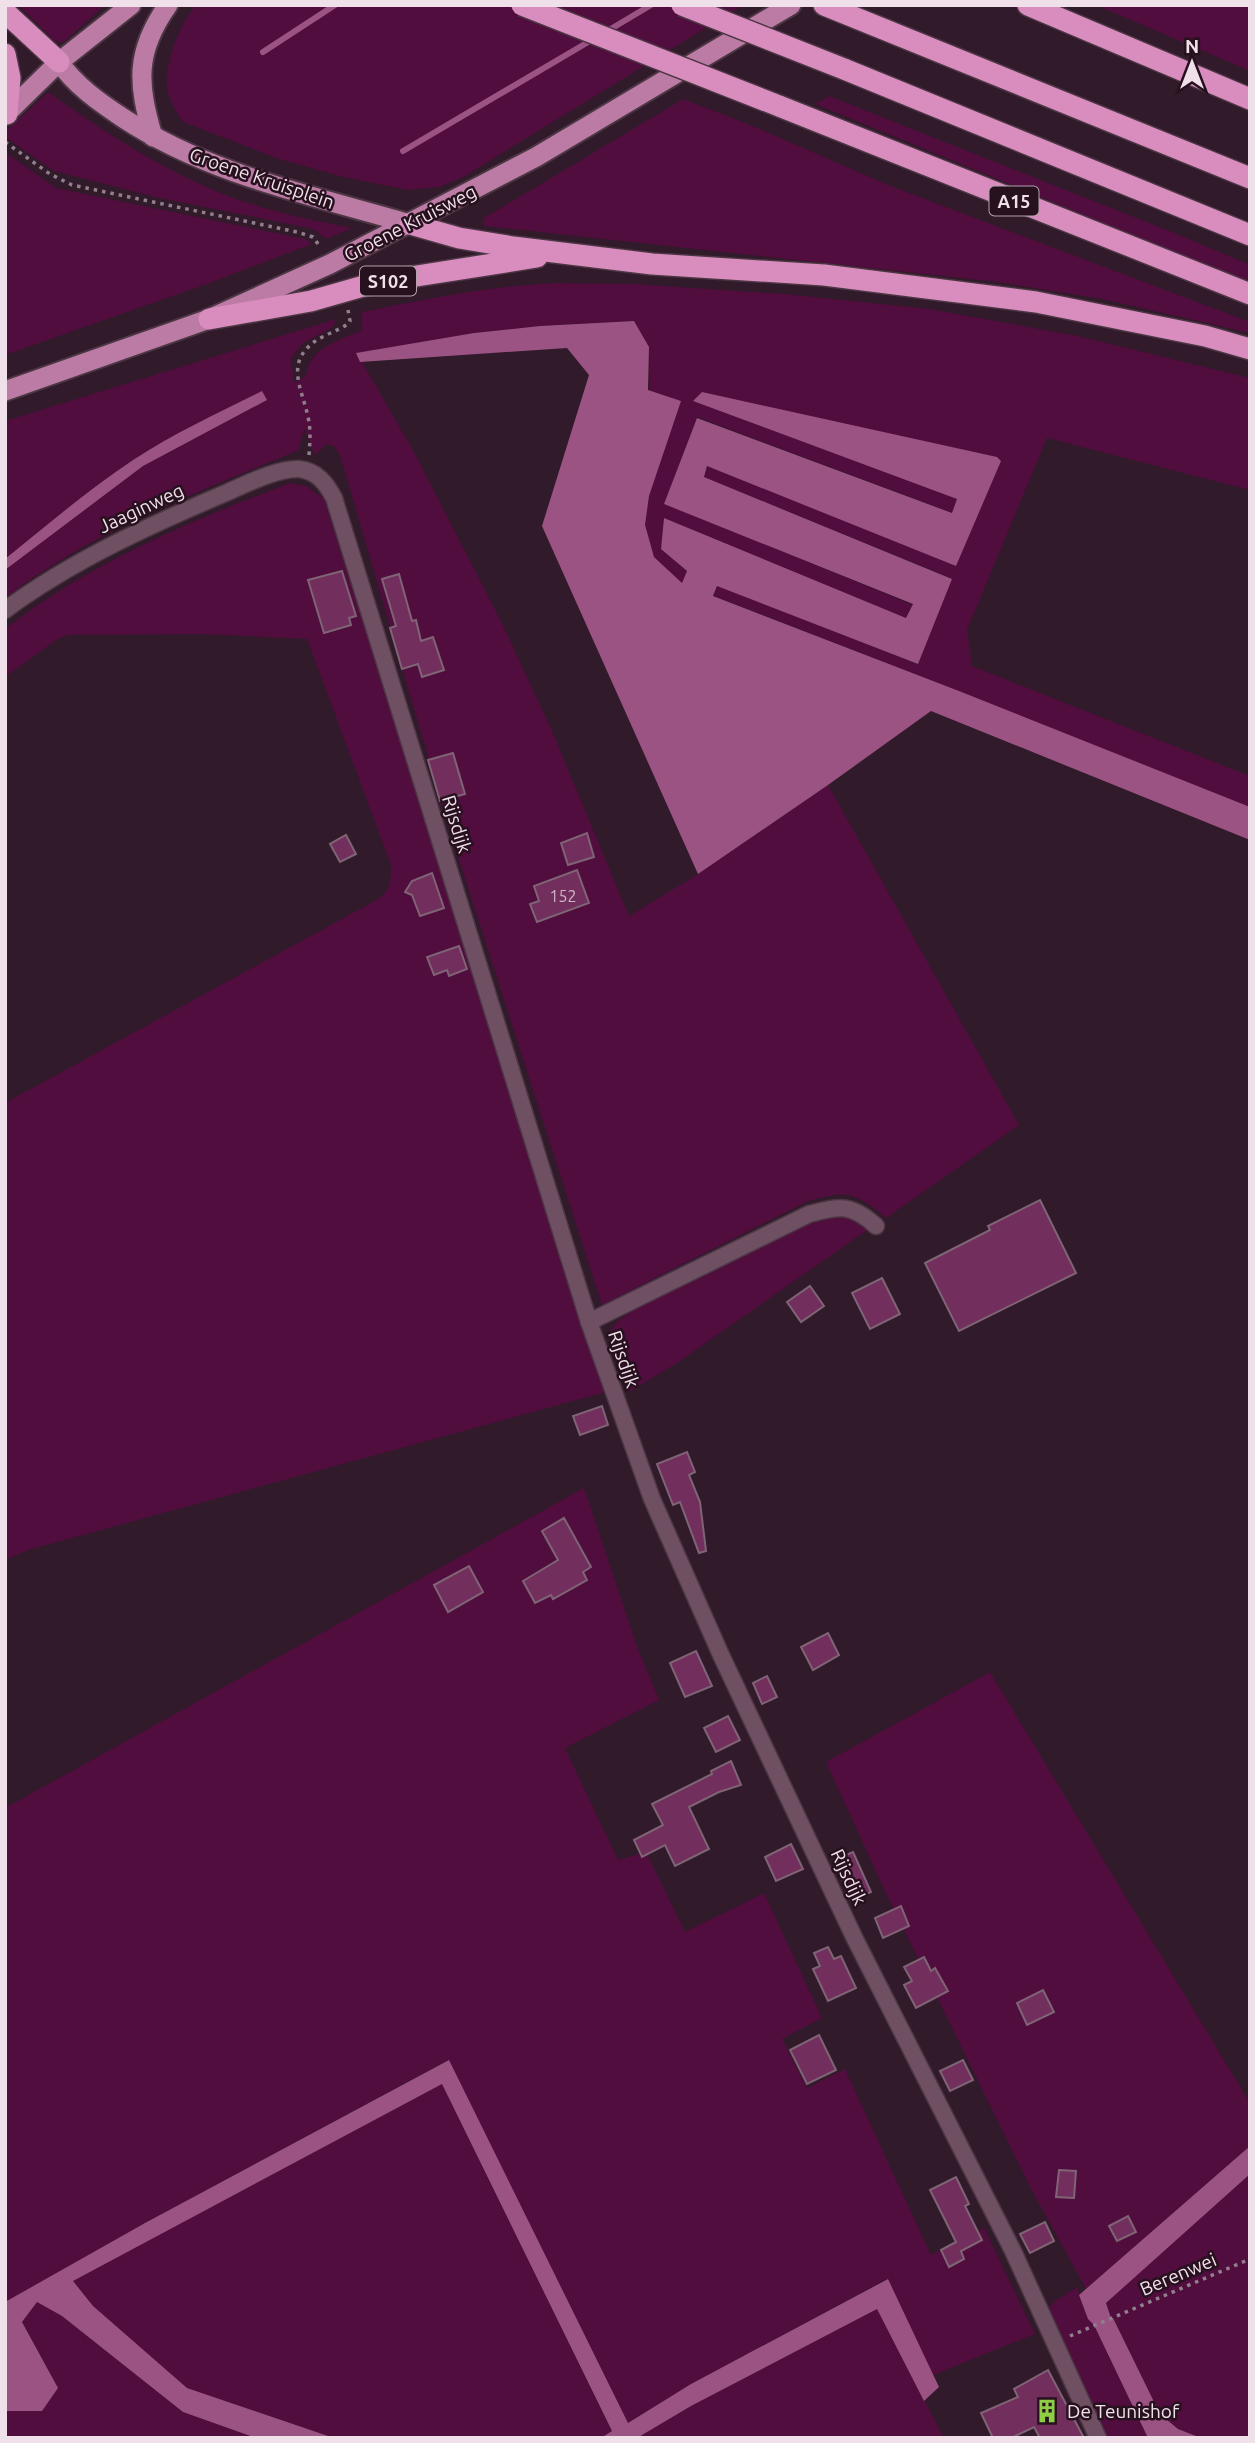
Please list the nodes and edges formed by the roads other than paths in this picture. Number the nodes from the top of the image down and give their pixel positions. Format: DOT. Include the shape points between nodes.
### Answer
graph roads {
  1 [pos="131,5"];
  2 [pos="168,5"];
  3 [pos="522,5"];
  4 [pos="682,5"];
  5 [pos="791,5"];
  6 [pos="824,5"];
  7 [pos="1028,5"];
  8 [pos="5,12"];
  9 [pos="5,54"];
  10 [pos="59,62"];
  11 [pos="1250,99"];
  12 [pos="6,114"];
  13 [pos="153,138"];
  14 [pos="1250,178"];
  15 [pos="410,224"];
  16 [pos="1250,235"];
  17 [pos="568,253"];
  18 [pos="1250,294"];
  19 [pos="209,319"];
  20 [pos="1250,349"];
  21 [pos="5,391"];
  22 [pos="306,470"];
  23 [pos="5,610"];
  24 [pos="876,1226"];
  25 [pos="589,1322"];
  26 [pos="1098,2438"];
  1 -- 10 [label="main road"];
  2 -- 13 [label="main road" via="153,31 141,74"];
  3 -- 18 [label="highway, A15, bridge"];
  4 -- 16 [label="highway, bridge"];
  5 -- 15 [label="main road, Groene Kruisweg / S102" via="536,157"];
  6 -- 14 [label="highway"];
  7 -- 11 [label="highway"];
  8 -- 10 [label="highway"];
  9 -- 12 [label="highway" via="10,78"];
  10 -- 12 [label="main road"];
  10 -- 13 [label="main road, Groene Kruisplein" via="71,79 99,102"];
  13 -- 15 [label="main road, Groene Kruisplein" via="242,175"];
  15 -- 17 [label="highway" via="459,238"];
  15 -- 19 [label="main road, Groene Kruisweg / S102"];
  17 -- 19 [label="highway, S102" via="404,278 312,301"];
  17 -- 20 [label="highway" via="652,264 836,276 1037,302"];
  19 -- 21 [label="main road, Groene Kruisweg / S102"];
  22 -- 23 [label="street, Jaaginweg" via="288,469 173,515 39,585"];
  22 -- 25 [label="street, Rijsdijk" via="317,475 334,498"];
  24 -- 25 [label="street, Rijsdijk" via="862,1213 838,1207 809,1214"];
  25 -- 26 [label="street, Rijsdijk" via="652,1499 721,1655 854,1937 1013,2251"];
}
